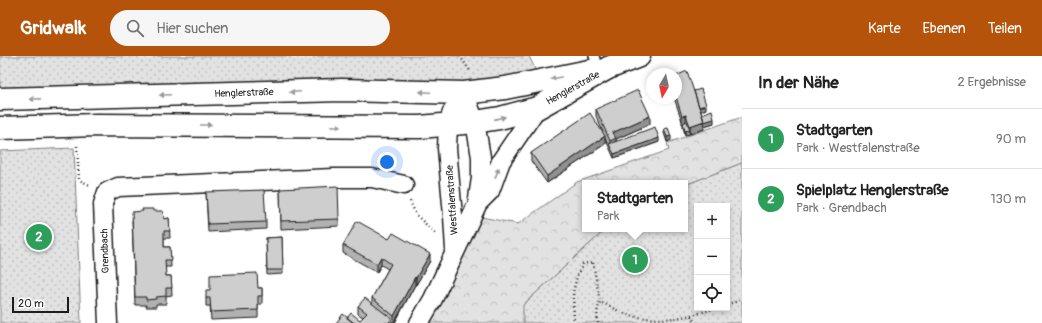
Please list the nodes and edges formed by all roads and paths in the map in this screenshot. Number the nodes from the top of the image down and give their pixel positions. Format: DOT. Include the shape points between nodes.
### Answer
graph roads {
  1 [pos="460,56"];
  2 [pos="639,56"];
  3 [pos="600,65"];
  4 [pos="472,74"];
  5 [pos="464,93"];
  6 [pos="0,100"];
  7 [pos="536,108"];
  8 [pos="475,122"];
  9 [pos="448,125"];
  10 [pos="77,126"];
  11 [pos="420,127"];
  12 [pos="0,128"];
  13 [pos="447,148"];
  14 [pos="404,185"];
  15 [pos="113,190"];
  16 [pos="477,205"];
  17 [pos="455,252"];
  18 [pos="742,300"];
  19 [pos="600,302"];
  20 [pos="730,303"];
  21 [pos="707,311"];
  22 [pos="691,316"];
  23 [pos="108,323"];
  24 [pos="419,323"];
  25 [pos="574,323"];
  26 [pos="598,323"];
  27 [pos="695,323"];
  1 -- 4 [label="path"];
  2 -- 3 [label="main road"];
  3 -- 5 [label="main road, Henglerstraße, one-way" via="505,88"];
  3 -- 7 [label="main road, Henglerstraße"];
  5 -- 6 [label="main road, Henglerstraße, one-way" via="342,90"];
  5 -- 8 [label="street, Westfalenstraße"];
  5 -- 9 [label="street, Westfalenstraße" via="452,112"];
  8 -- 7 [label="main road, Henglerstraße, one-way"];
  16 -- 7 [label="street, Westfalenstraße, one-way" via="490,191 501,161"];
  8 -- 9 [label="main road, Henglerstraße"];
  8 -- 16 [label="street, Westfalenstraße" via="482,156"];
  9 -- 11 [label="main road, Henglerstraße"];
  9 -- 13 [label="street, Westfalenstraße"];
  10 -- 11 [label="main road, Henglerstraße, one-way"];
  10 -- 12 [label="main road, Henglerstraße"];
  10 -- 15 [label="path" via="79,180"];
  11 -- 13 [label="street" via="438,138"];
  13 -- 17 [label="street, Westfalenstraße"];
  14 -- 15 [label="street" via="372,178 334,178"];
  14 -- 17 [label="path" via="416,215"];
  15 -- 23 [label="street, Grendbach" via="103,204"];
  16 -- 17 [label="street, Westfalenstraße"];
  17 -- 24 [label="street, Westfalenstraße"];
  18 -- 20 [label="path"];
  19 -- 22 [label="path" via="624,313 656,321"];
  19 -- 25 [label="path" via="592,262 583,264 576,276 573,293"];
  19 -- 26 [label="path" via="597,312"];
  21 -- 22 [label="path"];
  22 -- 27 [label="path"];
}
